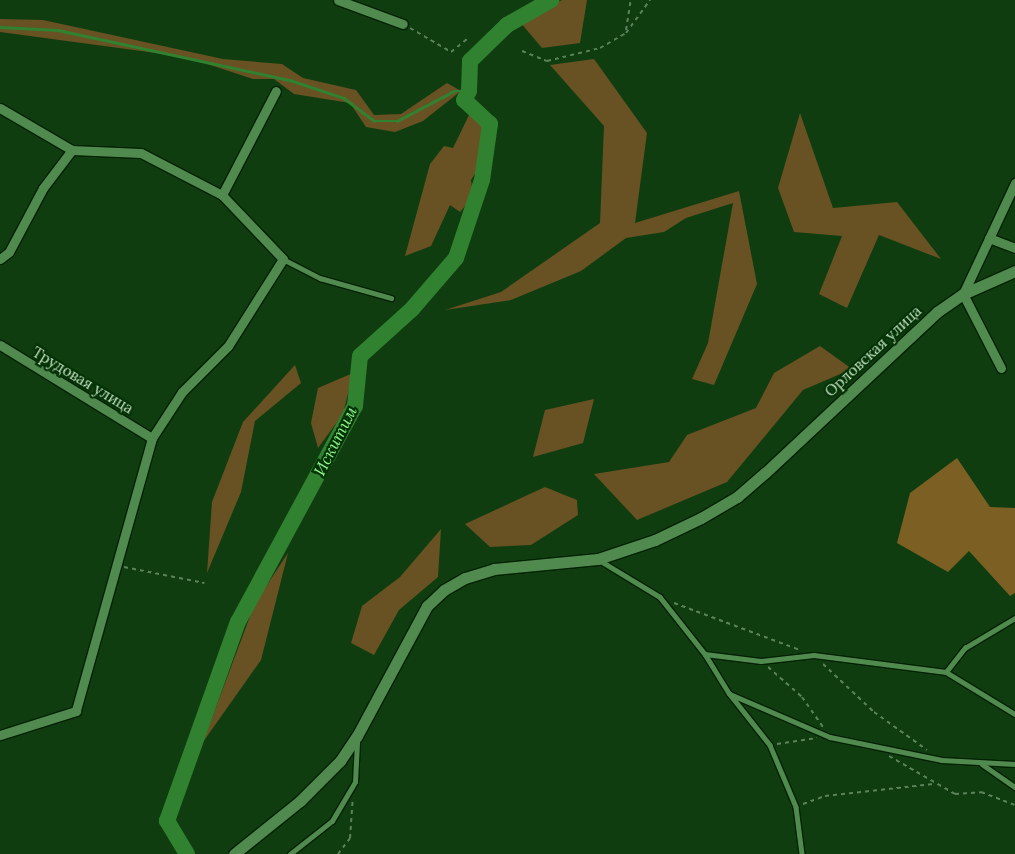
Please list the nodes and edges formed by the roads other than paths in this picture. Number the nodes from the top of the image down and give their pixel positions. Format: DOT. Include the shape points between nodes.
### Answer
graph roads {
  1 [pos="338,0"];
  2 [pos="402,24"];
  3 [pos="276,91"];
  4 [pos="0,108"];
  5 [pos="72,150"];
  6 [pos="1015,183"];
  7 [pos="222,195"];
  8 [pos="989,238"];
  9 [pos="1015,248"];
  10 [pos="0,259"];
  11 [pos="283,259"];
  12 [pos="1015,271"];
  13 [pos="963,294"];
  14 [pos="391,298"];
  15 [pos="0,345"];
  16 [pos="1001,368"];
  17 [pos="152,438"];
  18 [pos="598,559"];
  19 [pos="1015,618"];
  20 [pos="705,654"];
  21 [pos="946,672"];
  22 [pos="729,694"];
  23 [pos="1015,714"];
  24 [pos="0,735"];
  25 [pos="357,736"];
  26 [pos="980,763"];
  27 [pos="1015,764"];
  28 [pos="1015,787"];
  29 [pos="234,854"];
  30 [pos="290,854"];
  31 [pos="802,854"];
  1 -- 2 [label="street"];
  3 -- 7 [label="street"];
  4 -- 5 [label="street"];
  5 -- 7 [label="street" via="141,153"];
  5 -- 10 [label="street" via="43,188 9,252"];
  6 -- 8 [label="street"];
  7 -- 11 [label="street"];
  8 -- 9 [label="street"];
  8 -- 13 [label="street"];
  11 -- 14 [label="lane" via="320,278"];
  11 -- 17 [label="street" via="228,346 182,392"];
  12 -- 13 [label="main road, Орловская улица"];
  13 -- 16 [label="street"];
  13 -- 18 [label="main road, Орловская улица" via="900,345 737,497 655,540"];
  15 -- 17 [label="street, Трудовая улица"];
  17 -- 24 [label="street" via="76,711"];
  18 -- 20 [label="lane" via="660,597"];
  18 -- 25 [label="main road, Орловская улица" via="494,570 465,578 444,590 427,606"];
  19 -- 21 [label="lane" via="965,648"];
  20 -- 21 [label="lane" via="761,661 814,655"];
  20 -- 22 [label="lane"];
  21 -- 23 [label="lane"];
  22 -- 26 [label="lane" via="830,736 942,760"];
  22 -- 31 [label="lane" via="770,745 796,807"];
  25 -- 29 [label="main road, Орловская улица" via="340,761 300,801"];
  25 -- 30 [label="lane" via="355,782 332,822"];
  26 -- 27 [label="lane"];
  26 -- 28 [label="lane"];
}
